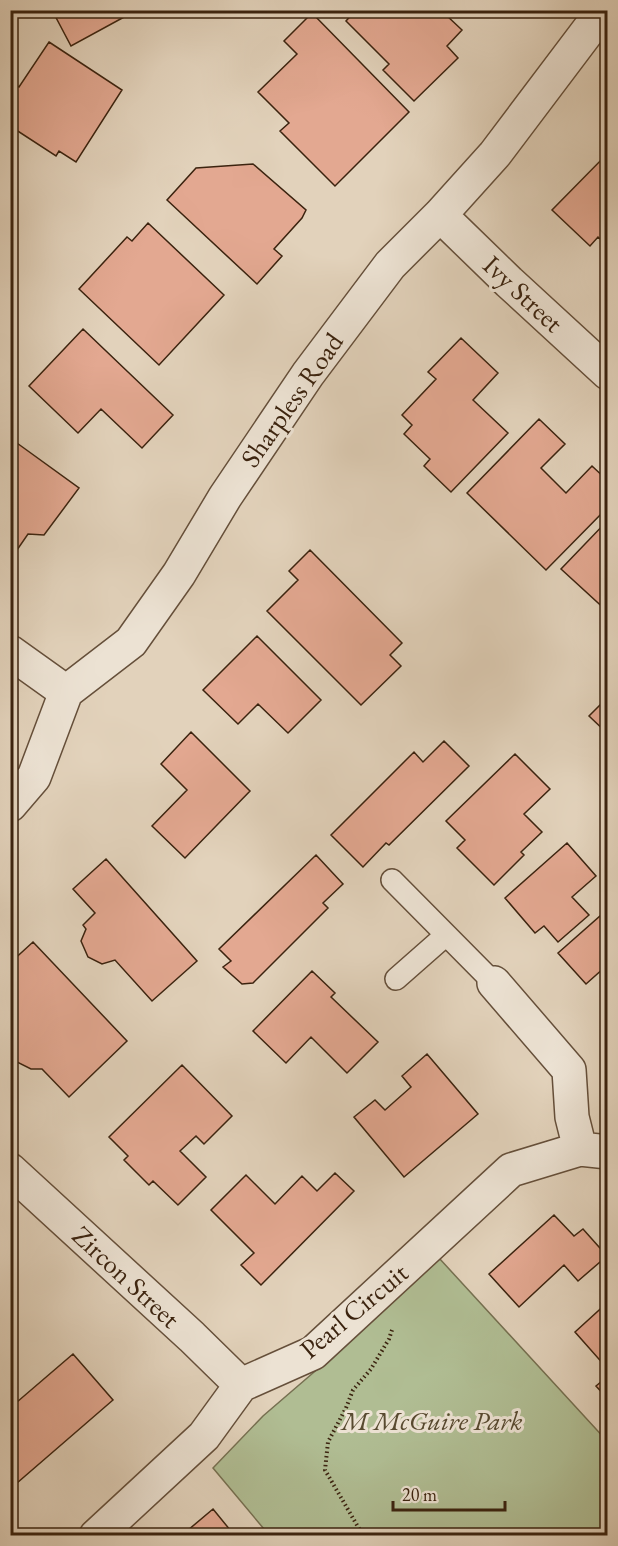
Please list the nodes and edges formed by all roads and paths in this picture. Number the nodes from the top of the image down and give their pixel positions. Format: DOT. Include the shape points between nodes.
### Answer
graph roads {
  1 [pos="589,17"];
  2 [pos="440,215"];
  3 [pos="608,373"];
  4 [pos="10,652"];
  5 [pos="66,692"];
  6 [pos="10,806"];
  7 [pos="392,880"];
  8 [pos="446,935"];
  9 [pos="396,979"];
  10 [pos="494,983"];
  11 [pos="594,1150"];
  12 [pos="10,1170"];
  13 [pos="392,1281"];
  14 [pos="241,1384"];
  15 [pos="96,1536"];
  16 [pos="365,1536"];
  1 -- 2 [label="street, Sharpless Road" via="495,154"];
  2 -- 3 [label="street, Ivy Street"];
  2 -- 5 [label="street, Sharpless Road" via="390,265 308,374 131,642"];
  4 -- 5 [label="street"];
  5 -- 6 [label="street" via="34,777"];
  7 -- 8 [label="lane"];
  8 -- 9 [label="lane"];
  8 -- 10 [label="lane"];
  10 -- 11 [label="street" via="569,1070 572,1117"];
  11 -- 13 [label="street, Pearl Circuit" via="511,1170"];
  12 -- 14 [label="street, Zircon Street"];
  13 -- 14 [label="street, Pearl Circuit" via="313,1353"];
  13 -- 16 [label="path" via="404,1302 389,1339 353,1390 328,1442 325,1470"];
  14 -- 15 [label="street" via="204,1436"];
}
